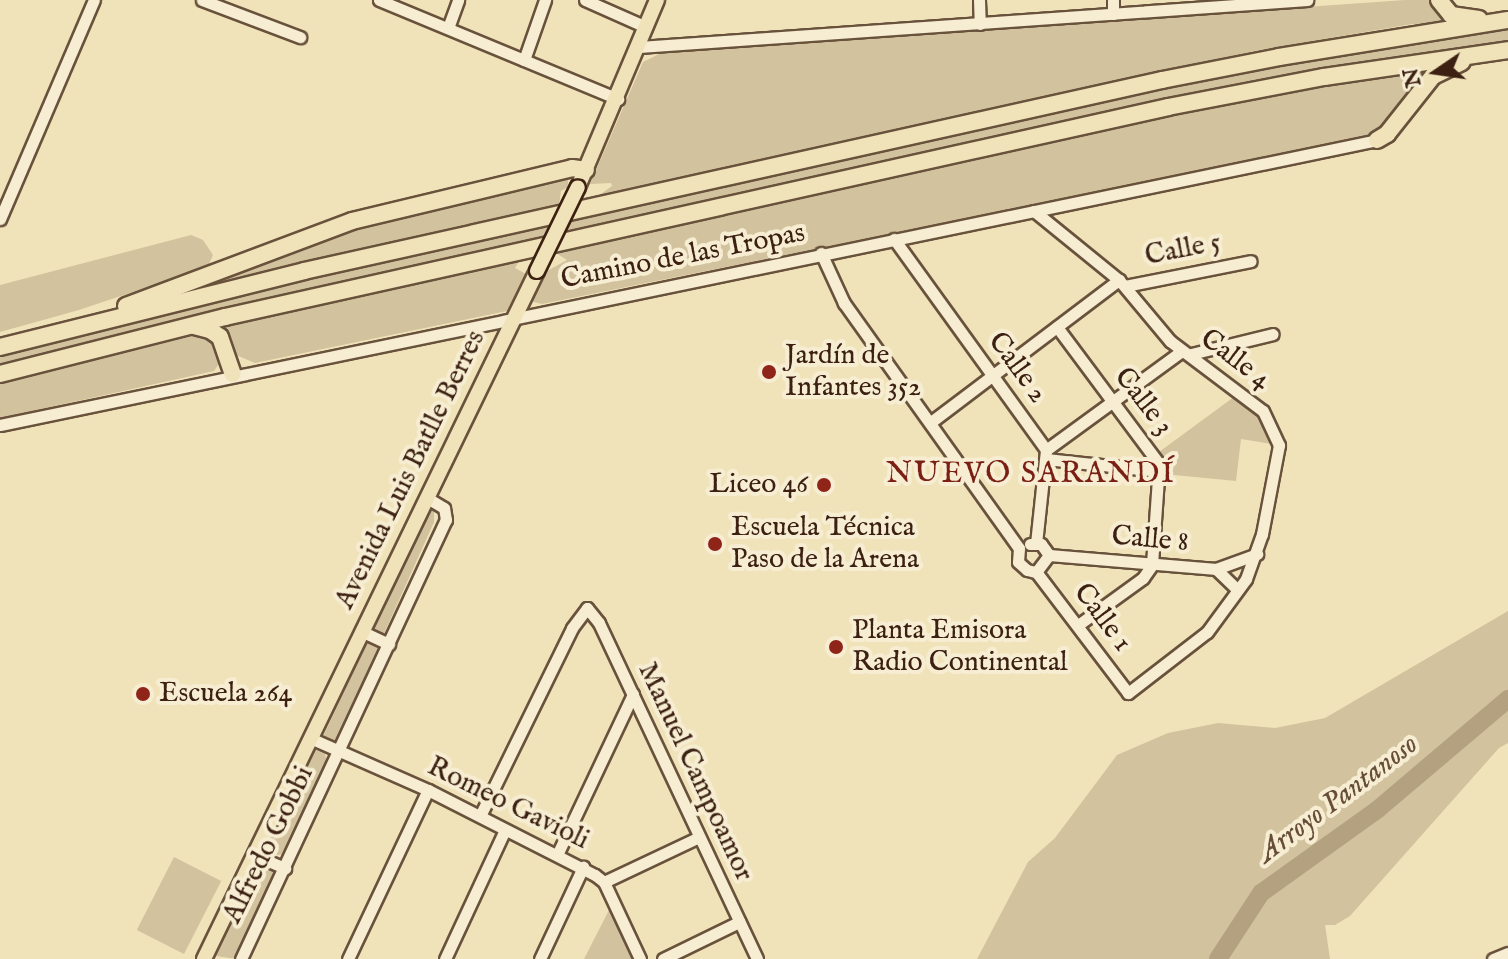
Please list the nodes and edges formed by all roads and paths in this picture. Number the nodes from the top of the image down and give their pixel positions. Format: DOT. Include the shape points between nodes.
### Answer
graph roads {
  1 [pos="94,0"];
  2 [pos="202,0"];
  3 [pos="379,0"];
  4 [pos="458,0"];
  5 [pos="545,0"];
  6 [pos="657,0"];
  7 [pos="979,0"];
  8 [pos="1113,0"];
  9 [pos="1297,0"];
  10 [pos="1307,0"];
  11 [pos="1439,0"];
  12 [pos="592,1"];
  13 [pos="1113,14"];
  14 [pos="1508,20"];
  15 [pos="980,24"];
  16 [pos="646,27"];
  17 [pos="448,28"];
  18 [pos="300,37"];
  19 [pos="639,47"];
  20 [pos="1501,50"];
  21 [pos="524,60"];
  22 [pos="618,99"];
  23 [pos="1377,140"];
  24 [pos="586,170"];
  25 [pos="1034,211"];
  26 [pos="0,219"];
  27 [pos="894,239"];
  28 [pos="821,253"];
  29 [pos="1251,261"];
  30 [pos="1122,283"];
  31 [pos="515,316"];
  32 [pos="189,326"];
  33 [pos="1057,327"];
  34 [pos="70,329"];
  35 [pos="1273,334"];
  36 [pos="0,347"];
  37 [pos="1187,353"];
  38 [pos="0,374"];
  39 [pos="233,374"];
  40 [pos="993,375"];
  41 [pos="1111,403"];
  42 [pos="931,422"];
  43 [pos="0,425"];
  44 [pos="1046,454"];
  45 [pos="1159,471"];
  46 [pos="426,497"];
  47 [pos="1036,543"];
  48 [pos="1019,548"];
  49 [pos="1257,554"];
  50 [pos="1049,555"];
  51 [pos="1152,565"];
  52 [pos="1216,569"];
  53 [pos="1036,572"];
  54 [pos="1238,590"];
  55 [pos="1078,625"];
  56 [pos="361,631"];
  57 [pos="389,644"];
  58 [pos="1128,693"];
  59 [pos="633,694"];
  60 [pos="310,738"];
  61 [pos="340,752"];
  62 [pos="428,790"];
  63 [pos="480,816"];
  64 [pos="505,830"];
  65 [pos="699,837"];
  66 [pos="254,855"];
  67 [pos="557,855"];
  68 [pos="583,867"];
  69 [pos="285,868"];
  70 [pos="604,882"];
  71 [pos="739,922"];
  72 [pos="1508,953"];
  73 [pos="205,959"];
  74 [pos="241,959"];
  75 [pos="348,959"];
  76 [pos="445,959"];
  77 [pos="540,959"];
  78 [pos="640,959"];
  79 [pos="663,959"];
  80 [pos="757,959"];
  81 [pos="1493,959"];
  1 -- 26 [label="street"];
  2 -- 18 [label="street"];
  3 -- 17 [label="street"];
  4 -- 17 [label="street"];
  5 -- 21 [label="street"];
  6 -- 16 [label="main road, Avenida Luis Batlle Berres"];
  7 -- 15 [label="street"];
  8 -- 13 [label="street"];
  9 -- 10 [label="street"];
  9 -- 13 [label="street"];
  11 -- 14 [label="highway" via="1443,9 1463,18"];
  12 -- 16 [label="street"];
  13 -- 15 [label="street"];
  14 -- 34 [label="highway" via="1147,83 304,271"];
  15 -- 19 [label="street"];
  16 -- 19 [label="main road, Avenida Luis Batlle Berres"];
  17 -- 21 [label="street"];
  19 -- 22 [label="main road, Avenida Luis Batlle Berres"];
  20 -- 23 [label="highway" via="1433,76"];
  20 -- 32 [label="highway" via="1168,107"];
  21 -- 22 [label="street"];
  22 -- 24 [label="main road, Avenida Luis Batlle Berres"];
  23 -- 25 [label="street, Camino de las Tropas"];
  24 -- 31 [label="main road, Avenida Luis Batlle Berres, bridge"];
  24 -- 34 [label="highway" via="572,168 352,221"];
  25 -- 27 [label="street, Camino de las Tropas"];
  25 -- 30 [label="street, Calle 4"];
  27 -- 28 [label="street, Camino de las Tropas"];
  27 -- 40 [label="street, Calle 2"];
  28 -- 31 [label="street, Camino de las Tropas"];
  28 -- 42 [label="street" via="844,303"];
  29 -- 30 [label="street, Calle 5"];
  30 -- 33 [label="street, Calle 5"];
  30 -- 37 [label="street, Calle 4" via="1170,341"];
  31 -- 39 [label="street, Camino de las Tropas"];
  31 -- 46 [label="main road, Avenida Luis Batlle Berres"];
  32 -- 38 [label="highway"];
  32 -- 39 [label="highway" via="220,337"];
  33 -- 40 [label="street, Calle 5"];
  33 -- 41 [label="street, Calle 3"];
  34 -- 36 [label="highway"];
  35 -- 37 [label="street"];
  37 -- 41 [label="street"];
  37 -- 49 [label="street, Calle 4" via="1263,411 1277,435"];
  39 -- 43 [label="street, Camino de las Tropas"];
  40 -- 42 [label="street, Calle 5"];
  40 -- 44 [label="street, Calle 2"];
  41 -- 44 [label="street"];
  41 -- 45 [label="street, Calle 3" via="1158,458"];
  42 -- 48 [label="street"];
  44 -- 45 [label="street"];
  44 -- 47 [label="street"];
  45 -- 51 [label="street, Calle 3"];
  46 -- 56 [label="main road, Avenida Luis Batlle Berres"];
  46 -- 57 [label="street, Alfredo Gobbi" via="444,508 446,520"];
  47 -- 48 [label="street"];
  47 -- 50 [label="street"];
  48 -- 53 [label="street" via="1018,562"];
  49 -- 52 [label="street"];
  49 -- 54 [label="street, Calle 4"];
  50 -- 51 [label="street, Calle 8"];
  50 -- 53 [label="street"];
  51 -- 52 [label="street, Calle 8"];
  51 -- 55 [label="street" via="1143,578"];
  52 -- 54 [label="street, Calle 8"];
  53 -- 55 [label="street, Calle 1"];
  54 -- 58 [label="street, Calle 4" via="1207,632"];
  55 -- 58 [label="street, Calle 1"];
  56 -- 57 [label="street"];
  56 -- 60 [label="main road, Avenida Luis Batlle Berres"];
  57 -- 61 [label="street, Alfredo Gobbi"];
  59 -- 63 [label="street, Manuel Campoamor" via="587,608 572,628"];
  59 -- 65 [label="street, Manuel Campoamor"];
  59 -- 67 [label="street"];
  60 -- 61 [label="street, Romeo Gavioli"];
  60 -- 66 [label="main road, Avenida Luis Batlle Berres"];
  61 -- 62 [label="street, Romeo Gavioli"];
  61 -- 69 [label="street, Alfredo Gobbi"];
  62 -- 63 [label="street, Romeo Gavioli"];
  62 -- 75 [label="street"];
  63 -- 64 [label="street, Romeo Gavioli"];
  64 -- 67 [label="street, Romeo Gavioli"];
  64 -- 76 [label="street"];
  65 -- 70 [label="street"];
  65 -- 71 [label="street, Manuel Campoamor"];
  66 -- 69 [label="street"];
  66 -- 73 [label="main road, Avenida Luis Batlle Berres"];
  67 -- 68 [label="street, Romeo Gavioli"];
  68 -- 70 [label="street, Romeo Gavioli"];
  68 -- 77 [label="street"];
  69 -- 74 [label="street, Alfredo Gobbi"];
  70 -- 78 [label="street, Romeo Gavioli"];
  71 -- 79 [label="street"];
  71 -- 80 [label="street, Manuel Campoamor"];
  72 -- 81 [label="street"];
}
